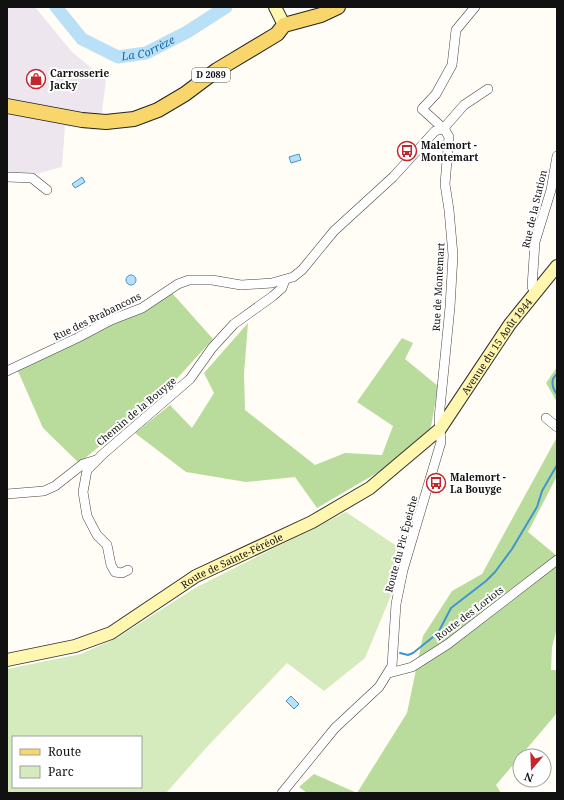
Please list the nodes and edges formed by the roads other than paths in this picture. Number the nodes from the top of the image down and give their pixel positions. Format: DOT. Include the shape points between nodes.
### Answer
graph roads {
  1 [pos="338,7"];
  2 [pos="475,7"];
  3 [pos="279,14"];
  4 [pos="488,89"];
  5 [pos="7,106"];
  6 [pos="443,129"];
  7 [pos="557,156"];
  8 [pos="7,177"];
  9 [pos="47,190"];
  10 [pos="557,266"];
  11 [pos="286,280"];
  12 [pos="535,291"];
  13 [pos="7,371"];
  14 [pos="546,418"];
  15 [pos="557,427"];
  16 [pos="440,429"];
  17 [pos="97,460"];
  18 [pos="7,494"];
  19 [pos="557,560"];
  20 [pos="128,570"];
  21 [pos="7,660"];
  22 [pos="389,674"];
  23 [pos="282,793"];
  1 -- 3 [label="main road, D 2089" via="321,15"];
  2 -- 6 [label="street" via="456,30 452,64 436,94 422,109"];
  3 -- 5 [label="main road, D 2089" via="277,34 217,70 185,94 158,110 134,119 106,122 82,120"];
  4 -- 6 [label="street, Rue des Brabancons" via="464,105"];
  6 -- 11 [label="street, Rue des Brabancons" via="435,131 393,177 334,231 302,270"];
  6 -- 16 [label="street, Rue de Montemart" via="449,137 445,184 453,255"];
  7 -- 12 [label="street, Rue de la Station" via="551,190 535,242 532,287"];
  8 -- 9 [label="street" via="32,178"];
  10 -- 12 [label="main road, Avenue du 15 Août 1944"];
  11 -- 13 [label="street, Rue des Brabancons" via="241,285 212,280 188,280 142,308 111,320"];
  11 -- 17 [label="street, Chemin de la Bouyge" via="282,288 234,324 212,348 190,379"];
  12 -- 16 [label="main road, Avenue du 15 Août 1944"];
  14 -- 15 [label="street"];
  16 -- 21 [label="main road, Route de Sainte-Féréole" via="370,488 312,522 196,576 111,633 75,646"];
  16 -- 22 [label="street, Route du Pic Épeiche" via="441,442 403,570 396,604 392,666"];
  17 -- 18 [label="street" via="83,464 55,486 44,491"];
  17 -- 20 [label="street, Chemin de la Bouyge" via="87,470 83,492 87,516 97,535 107,545 110,565 115,572 122,573"];
  19 -- 22 [label="street, Route des Loriots" via="448,644 412,667"];
  22 -- 23 [label="street, Route du Pic Épeiche" via="379,687 335,728"];
}
